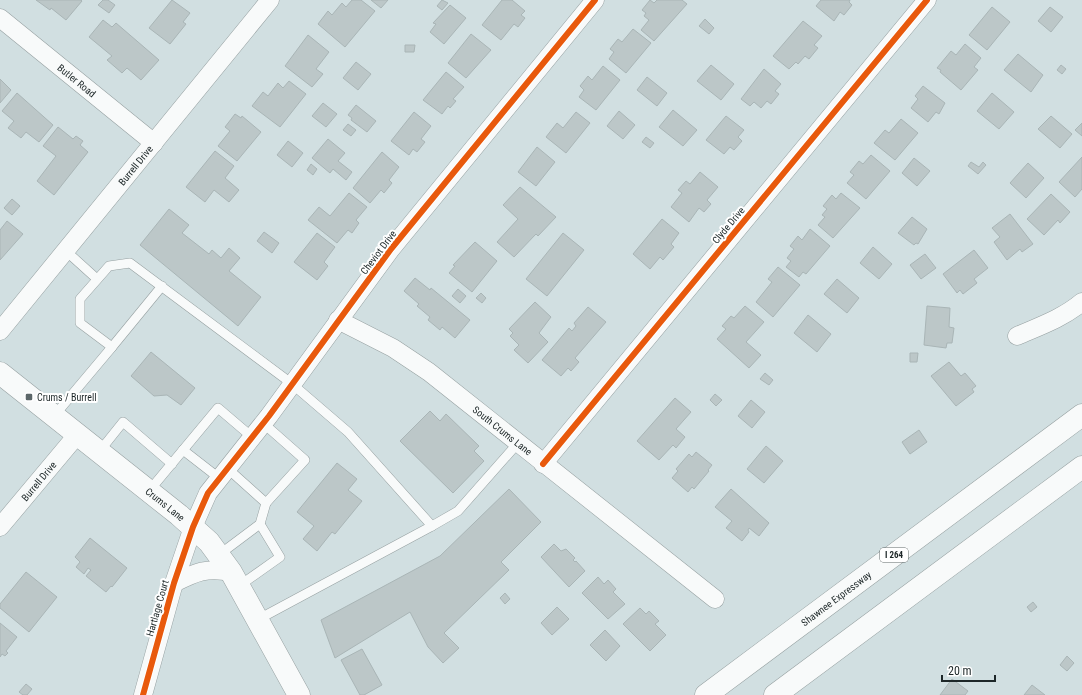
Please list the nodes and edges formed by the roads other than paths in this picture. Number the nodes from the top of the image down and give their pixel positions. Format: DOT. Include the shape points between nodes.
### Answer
graph roads {
  1 [pos="270,0"];
  2 [pos="595,0"];
  3 [pos="928,0"];
  4 [pos="0,18"];
  5 [pos="154,143"];
  6 [pos="66,251"];
  7 [pos="97,279"];
  8 [pos="162,286"];
  9 [pos="1082,302"];
  10 [pos="338,320"];
  11 [pos="0,331"];
  12 [pos="1017,336"];
  13 [pos="112,347"];
  14 [pos="0,373"];
  15 [pos="291,383"];
  16 [pos="1082,415"];
  17 [pos="54,416"];
  18 [pos="263,423"];
  19 [pos="77,435"];
  20 [pos="252,437"];
  21 [pos="518,443"];
  22 [pos="184,450"];
  23 [pos="99,452"];
  24 [pos="172,464"];
  25 [pos="543,464"];
  26 [pos="1082,467"];
  27 [pos="223,473"];
  28 [pos="149,492"];
  29 [pos="266,503"];
  30 [pos="260,524"];
  31 [pos="432,526"];
  32 [pos="0,527"];
  33 [pos="193,527"];
  34 [pos="220,554"];
  35 [pos="235,579"];
  36 [pos="174,583"];
  37 [pos="715,599"];
  38 [pos="257,620"];
  39 [pos="143,695"];
  40 [pos="299,695"];
  41 [pos="706,695"];
  42 [pos="775,695"];
  1 -- 5 [label="street, Burrell Drive"];
  2 -- 10 [label="street, Cheviot Drive" via="391,249"];
  3 -- 25 [label="street, Clyde Drive"];
  4 -- 5 [label="street, Butler Road"];
  5 -- 6 [label="street, Burrell Drive"];
  6 -- 7 [label="lane"];
  6 -- 11 [label="street, Burrell Drive"];
  7 -- 8 [label="lane" via="109,266 130,263"];
  7 -- 13 [label="lane" via="80,299 80,323"];
  8 -- 13 [label="lane"];
  8 -- 15 [label="lane"];
  9 -- 12 [label="street" via="1071,312 1054,321"];
  10 -- 15 [label="street, Cheviot Drive"];
  10 -- 21 [label="street, South Crums Lane" via="393,348 429,372"];
  13 -- 17 [label="lane"];
  14 -- 17 [label="main road, Crums Lane"];
  15 -- 18 [label="street, Cheviot Drive"];
  15 -- 31 [label="lane" via="348,432"];
  16 -- 41 [label="main road, Shawnee Expressway / I 264"];
  17 -- 19 [label="main road, Crums Lane"];
  18 -- 20 [label="street, Cheviot Drive"];
  18 -- 29 [label="lane" via="305,460"];
  19 -- 23 [label="main road, Crums Lane"];
  19 -- 32 [label="street, Burrell Drive"];
  20 -- 22 [label="lane" via="218,408"];
  20 -- 27 [label="street, Cheviot Drive"];
  21 -- 25 [label="street, South Crums Lane"];
  21 -- 31 [label="lane" via="458,511"];
  22 -- 24 [label="lane"];
  22 -- 27 [label="lane"];
  23 -- 24 [label="lane" via="124,422"];
  23 -- 28 [label="main road, Crums Lane"];
  24 -- 28 [label="lane"];
  25 -- 37 [label="street, South Crums Lane"];
  26 -- 42 [label="main road"];
  27 -- 29 [label="lane"];
  27 -- 33 [label="street, Cheviot Drive" via="208,493"];
  28 -- 33 [label="main road, Crums Lane"];
  29 -- 30 [label="lane"];
  30 -- 34 [label="lane"];
  30 -- 35 [label="lane" via="280,557"];
  31 -- 38 [label="lane"];
  33 -- 34 [label="main road, Crums Lane"];
  33 -- 36 [label="street, Hartlage Court"];
  34 -- 35 [label="main road, Crums Lane"];
  35 -- 36 [label="street" via="215,569 193,573"];
  35 -- 38 [label="main road, Crums Lane"];
  36 -- 39 [label="street, Hartlage Court"];
  38 -- 40 [label="main road, Crums Lane"];
}
